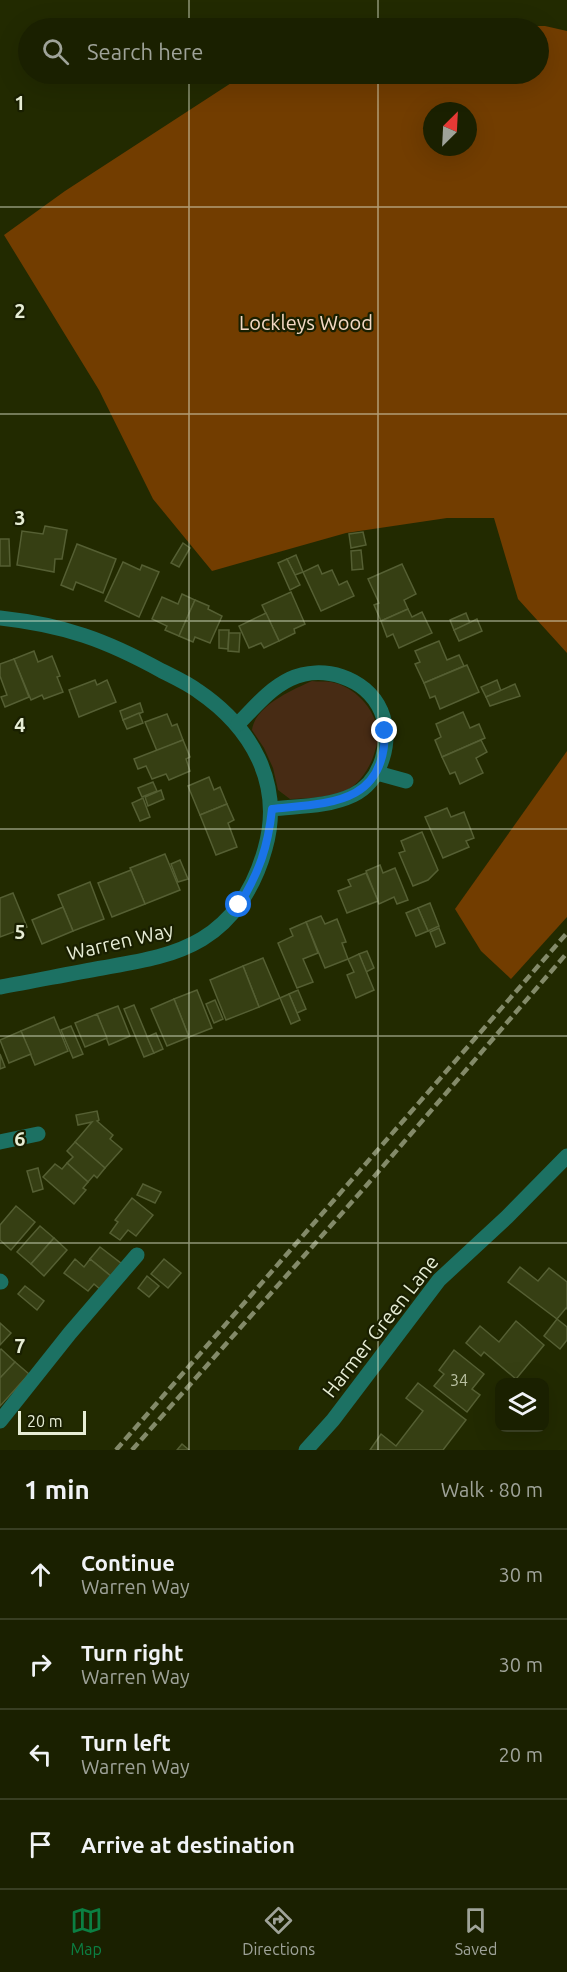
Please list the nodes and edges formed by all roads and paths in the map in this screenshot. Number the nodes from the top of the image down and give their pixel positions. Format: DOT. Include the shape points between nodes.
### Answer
graph roads {
  1 [pos="0,618"];
  2 [pos="238,724"];
  3 [pos="377,773"];
  4 [pos="406,780"];
  5 [pos="272,809"];
  6 [pos="0,987"];
  7 [pos="38,1134"];
  8 [pos="0,1142"];
  9 [pos="567,1156"];
  10 [pos="137,1255"];
  11 [pos="0,1421"];
  12 [pos="306,1450"];
  1 -- 2 [label="street, Warren Way" via="68,629 105,642 196,689"];
  2 -- 3 [label="street" via="269,693 291,679 311,673 334,674 354,681 381,711 385,743"];
  2 -- 5 [label="street, Warren Way" via="261,764"];
  3 -- 4 [label="street"];
  3 -- 5 [label="street" via="353,795 327,803"];
  5 -- 6 [label="street, Warren Way" via="269,836 251,886 223,924 202,939 152,959"];
  7 -- 8 [label="street"];
  9 -- 12 [label="street, Harmer Green Lane" via="439,1280"];
  10 -- 11 [label="street"];
}
